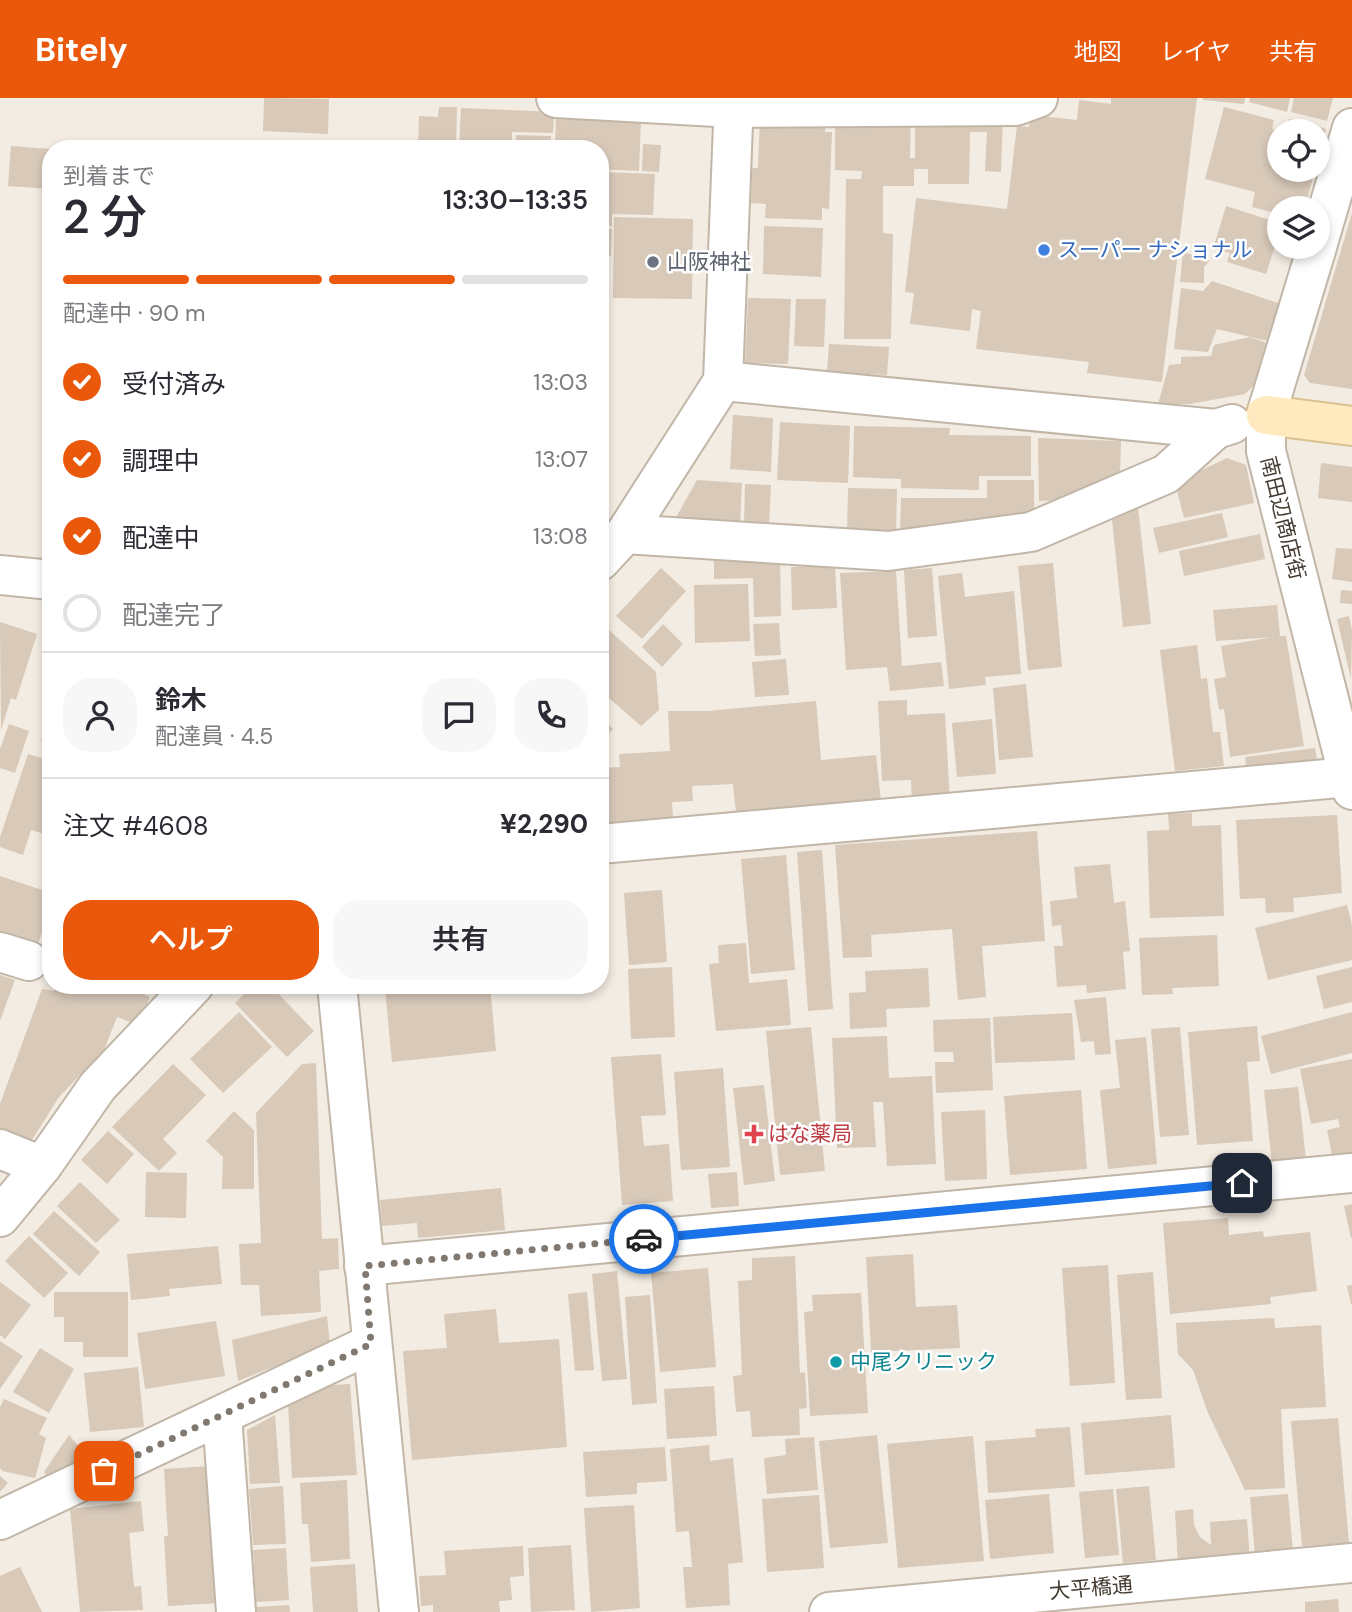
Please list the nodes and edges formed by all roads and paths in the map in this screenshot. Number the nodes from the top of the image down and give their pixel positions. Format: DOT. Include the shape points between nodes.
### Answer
graph roads {
  1 [pos="556,98"];
  2 [pos="1038,98"];
  3 [pos="734,103"];
  4 [pos="1352,128"];
  5 [pos="1330,202"];
  6 [pos="1313,259"];
  7 [pos="723,382"];
  8 [pos="1266,415"];
  9 [pos="1352,426"];
  10 [pos="1216,429"];
  11 [pos="613,548"];
  12 [pos="0,575"];
  13 [pos="42,579"];
  14 [pos="1350,784"];
  15 [pos="609,843"];
  16 [pos="185,994"];
  17 [pos="338,994"];
  18 [pos="0,1149"];
  19 [pos="41,1166"];
  20 [pos="1352,1173"];
  21 [pos="0,1217"];
  22 [pos="365,1266"];
  23 [pos="371,1344"];
  24 [pos="222,1415"];
  25 [pos="0,1520"];
  26 [pos="1352,1563"];
  27 [pos="236,1612"];
  28 [pos="399,1612"];
  29 [pos="829,1612"];
  1 -- 3 [label="street"];
  2 -- 3 [label="street" via="1016,106"];
  3 -- 7 [label="street"];
  4 -- 5 [label="street, 南田辺商店街"];
  6 -- 8 [label="street, 南田辺商店街"];
  7 -- 10 [label="street"];
  7 -- 11 [label="street"];
  8 -- 9 [label="street"];
  8 -- 10 [label="street"];
  8 -- 14 [label="street, 南田辺商店街" via="1266,451"];
  10 -- 11 [label="street" via="1166,474 1031,532 888,551"];
  12 -- 13 [label="street"];
  14 -- 15 [label="street"];
  16 -- 19 [label="street" via="98,1086"];
  17 -- 22 [label="street"];
  18 -- 19 [label="street"];
  19 -- 21 [label="street"];
  20 -- 22 [label="street"];
  22 -- 23 [label="street"];
  23 -- 24 [label="street"];
  23 -- 28 [label="street"];
  24 -- 25 [label="street"];
  24 -- 27 [label="street"];
  26 -- 29 [label="street, 大平橋通"];
}
